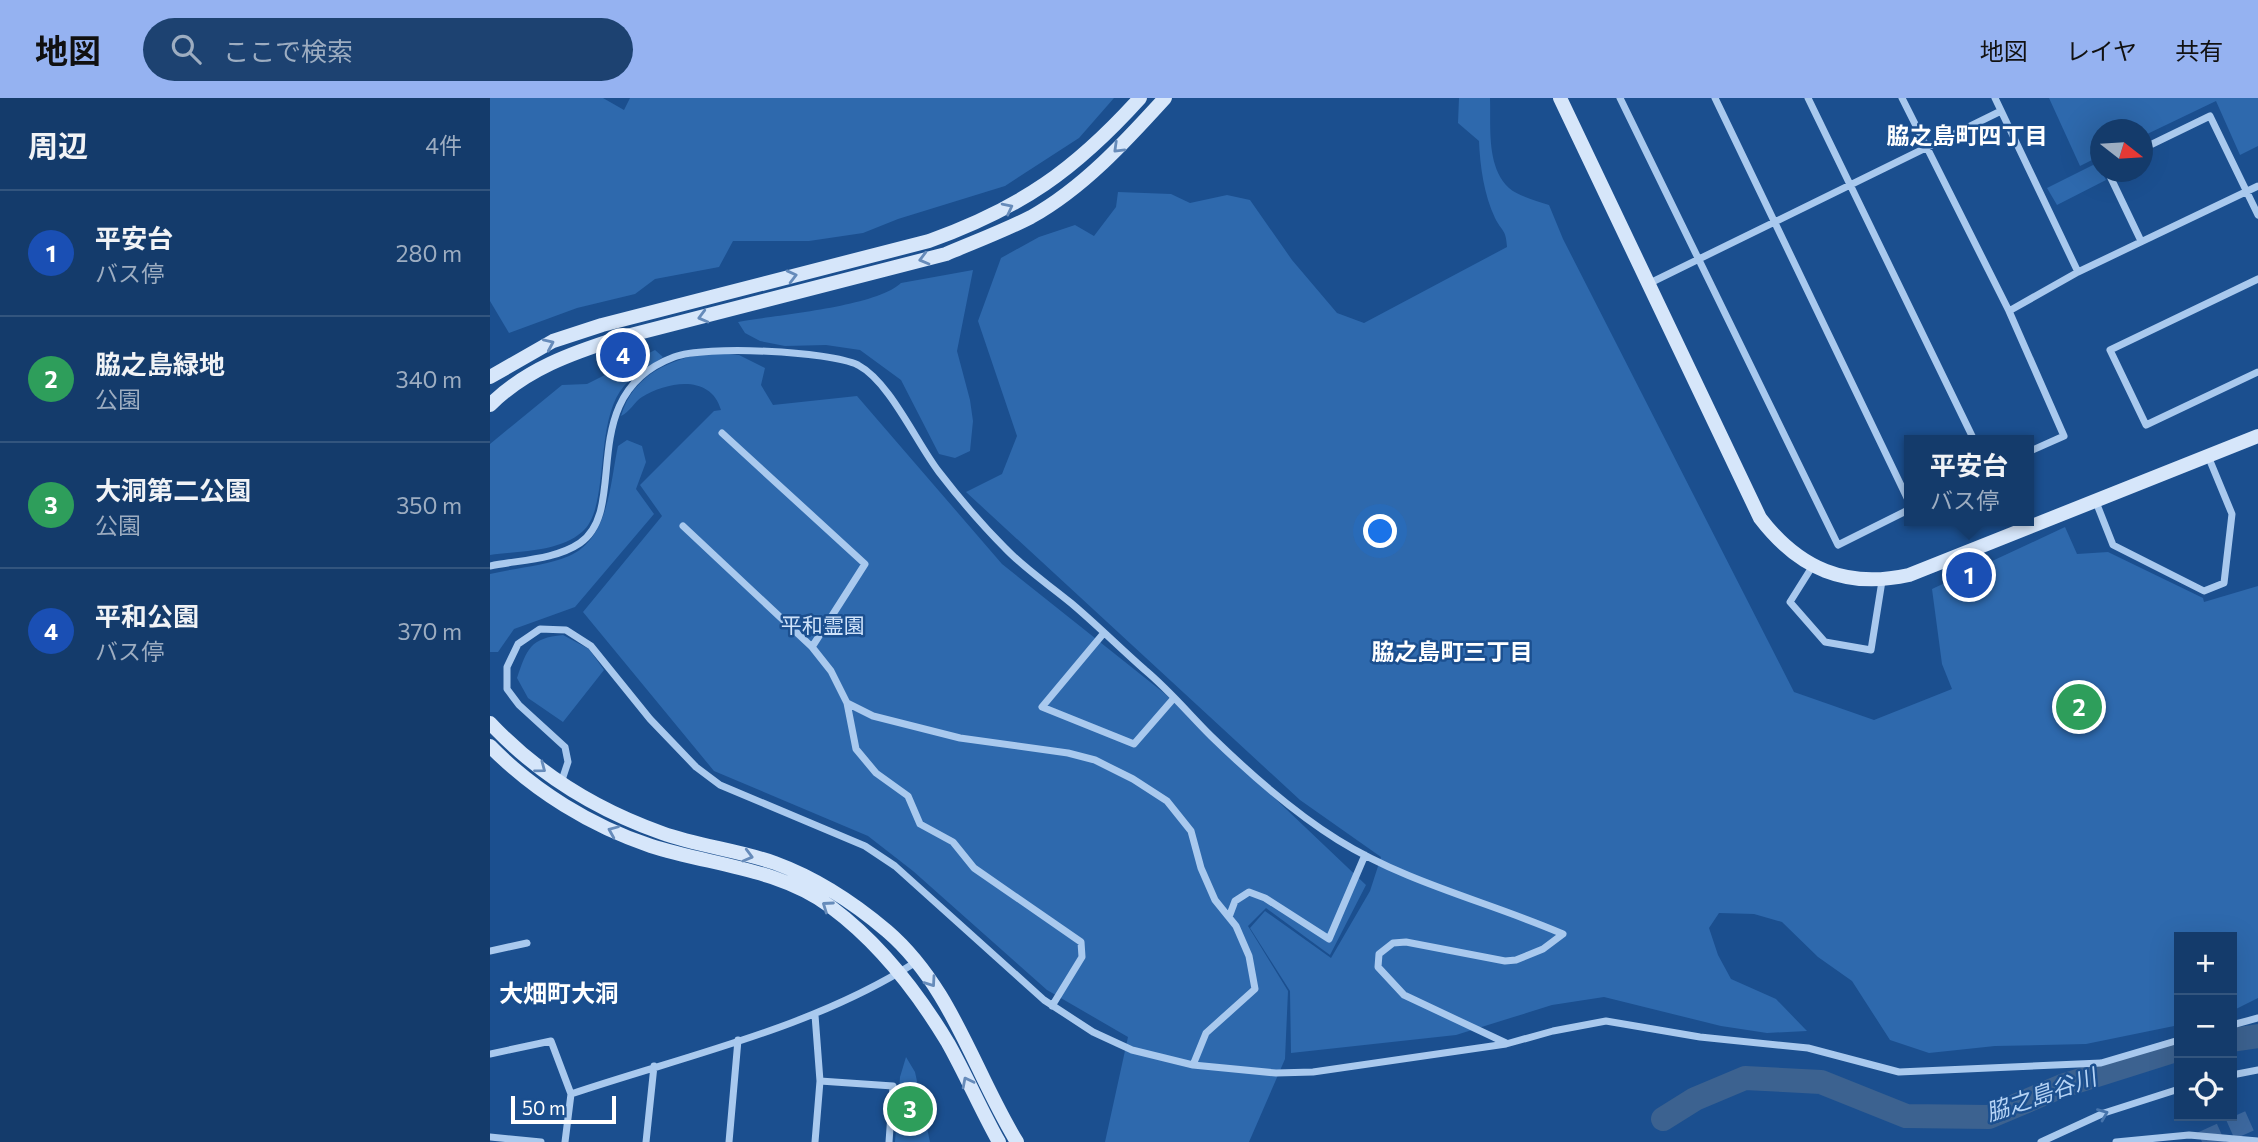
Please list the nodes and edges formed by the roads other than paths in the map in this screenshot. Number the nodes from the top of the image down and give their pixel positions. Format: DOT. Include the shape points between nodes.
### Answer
graph roads {
  1 [pos="1140,98"];
  2 [pos="1165,98"];
  3 [pos="1560,98"];
  4 [pos="1620,98"];
  5 [pos="1714,98"];
  6 [pos="1808,98"];
  7 [pos="1902,98"];
  8 [pos="1995,98"];
  9 [pos="2001,111"];
  10 [pos="2153,144"];
  11 [pos="1926,148"];
  12 [pos="2113,182"];
  13 [pos="1849,184"];
  14 [pos="2258,186"];
  15 [pos="2246,192"];
  16 [pos="2258,215"];
  17 [pos="1776,222"];
  18 [pos="2141,241"];
  19 [pos="1700,257"];
  20 [pos="2078,272"];
  21 [pos="2258,279"];
  22 [pos="1647,284"];
  23 [pos="2009,311"];
  24 [pos="2258,372"];
  25 [pos="490,377"];
  26 [pos="490,405"];
  27 [pos="722,433"];
  28 [pos="1972,435"];
  29 [pos="2258,436"];
  30 [pos="2034,449"];
  31 [pos="2208,456"];
  32 [pos="1904,496"];
  33 [pos="2096,502"];
  34 [pos="1904,510"];
  35 [pos="683,526"];
  36 [pos="490,566"];
  37 [pos="1812,567"];
  38 [pos="1882,581"];
  39 [pos="1103,634"];
  40 [pos="812,647"];
  41 [pos="1174,698"];
  42 [pos="847,703"];
  43 [pos="490,723"];
  44 [pos="490,746"];
  45 [pos="561,783"];
  46 [pos="1365,855"];
  47 [pos="1229,917"];
  48 [pos="527,943"];
  49 [pos="490,951"];
  50 [pos="917,962"];
  51 [pos="899,973"];
  52 [pos="1052,1006"];
  53 [pos="815,1015"];
  54 [pos="2258,1018"];
  55 [pos="2237,1024"];
  56 [pos="738,1040"];
  57 [pos="2174,1041"];
  58 [pos="1506,1044"];
  59 [pos="490,1054"];
  60 [pos="1193,1065"];
  61 [pos="654,1066"];
  62 [pos="2258,1070"];
  63 [pos="2237,1074"];
  64 [pos="820,1081"];
  65 [pos="2174,1091"];
  66 [pos="572,1094"];
  67 [pos="490,1137"];
  68 [pos="2258,1141"];
  69 [pos="541,1142"];
  70 [pos="565,1142"];
  71 [pos="646,1142"];
  72 [pos="729,1142"];
  73 [pos="814,1142"];
  74 [pos="889,1142"];
  75 [pos="999,1142"];
  76 [pos="1017,1142"];
  77 [pos="2041,1142"];
  78 [pos="2116,1142"];
  25 -- 1 [label="street, one-way" via="553,341 929,241 973,225 1058,178"];
  2 -- 26 [label="street, one-way" via="1098,168 1032,216 989,237 946,254 570,354 533,372"];
  3 -- 22 [label="street"];
  4 -- 19 [label="street"];
  5 -- 17 [label="street"];
  6 -- 13 [label="street"];
  7 -- 11 [label="street"];
  8 -- 9 [label="street"];
  9 -- 11 [label="street"];
  9 -- 20 [label="street"];
  10 -- 15 [label="street" via="2210,116"];
  11 -- 13 [label="street"];
  11 -- 23 [label="street"];
  12 -- 18 [label="street"];
  13 -- 17 [label="street"];
  13 -- 28 [label="street"];
  14 -- 15 [label="street"];
  15 -- 16 [label="street"];
  15 -- 18 [label="street"];
  17 -- 19 [label="street"];
  17 -- 32 [label="street"];
  18 -- 20 [label="street"];
  19 -- 22 [label="street"];
  19 -- 34 [label="street" via="1838,545"];
  20 -- 23 [label="street"];
  21 -- 24 [label="street" via="2110,350 2146,425"];
  22 -- 37 [label="street" via="1760,518"];
  23 -- 30 [label="street" via="2064,436"];
  27 -- 40 [label="street" via="865,564"];
  29 -- 31 [label="street"];
  31 -- 33 [label="street"];
  31 -- 33 [label="street" via="2232,514 2224,583 2204,591 2113,545"];
  33 -- 38 [label="street" via="1932,568"];
  35 -- 40 [label="street"];
  36 -- 39 [label="street" via="566,551 584,541 601,506 612,426 621,401 641,376 674,356 716,349 835,358 873,375 941,474 1003,547"];
  37 -- 38 [label="street"];
  37 -- 38 [label="street" via="1790,602 1825,642 1871,650"];
  39 -- 41 [label="street"];
  39 -- 41 [label="street" via="1042,706 1134,744"];
  40 -- 42 [label="street"];
  41 -- 46 [label="street" via="1282,798"];
  42 -- 47 [label="street" via="873,716 960,738 1069,753 1133,779 1167,801 1191,831 1215,900"];
  42 -- 52 [label="street" via="856,749 876,772 908,796 920,824 953,842 974,868 1081,942 1082,957"];
  43 -- 45 [label="street, one-way"];
  51 -- 44 [label="street, one-way" via="830,907 798,888 609,831 544,792"];
  45 -- 50 [label="street, one-way" via="627,820 774,863 814,881 888,932"];
  45 -- 52 [label="street" via="568,762 565,747 507,689 507,667 518,644 540,629 566,630 591,646 650,719 720,785 865,846 895,866"];
  46 -- 47 [label="street" via="1329,939 1249,892 1235,901"];
  46 -- 58 [label="street" via="1563,933 1516,960 1406,942 1393,943 1380,954 1378,967 1404,995"];
  47 -- 60 [label="street" via="1249,956 1255,989 1206,1033"];
  48 -- 49 [label="street"];
  50 -- 51 [label="street"];
  50 -- 76 [label="street, one-way" via="947,1007"];
  51 -- 53 [label="street"];
  75 -- 51 [label="street, one-way" via="948,1043"];
  52 -- 60 [label="street" via="1132,1050"];
  53 -- 56 [label="street"];
  53 -- 64 [label="street"];
  54 -- 55 [label="street"];
  56 -- 61 [label="street"];
  56 -- 72 [label="street"];
  57 -- 58 [label="street" via="2101,1063 1899,1072 1808,1048 1606,1021"];
  58 -- 60 [label="street" via="1312,1072"];
  59 -- 66 [label="street" via="551,1041"];
  61 -- 66 [label="street"];
  61 -- 71 [label="street"];
  62 -- 63 [label="street"];
  64 -- 73 [label="street"];
  64 -- 74 [label="street" via="893,1086"];
  77 -- 65 [label="street, one-way" via="2104,1112"];
  66 -- 70 [label="street"];
  67 -- 69 [label="street"];
  68 -- 78 [label="street" via="2189,1135"];
}
